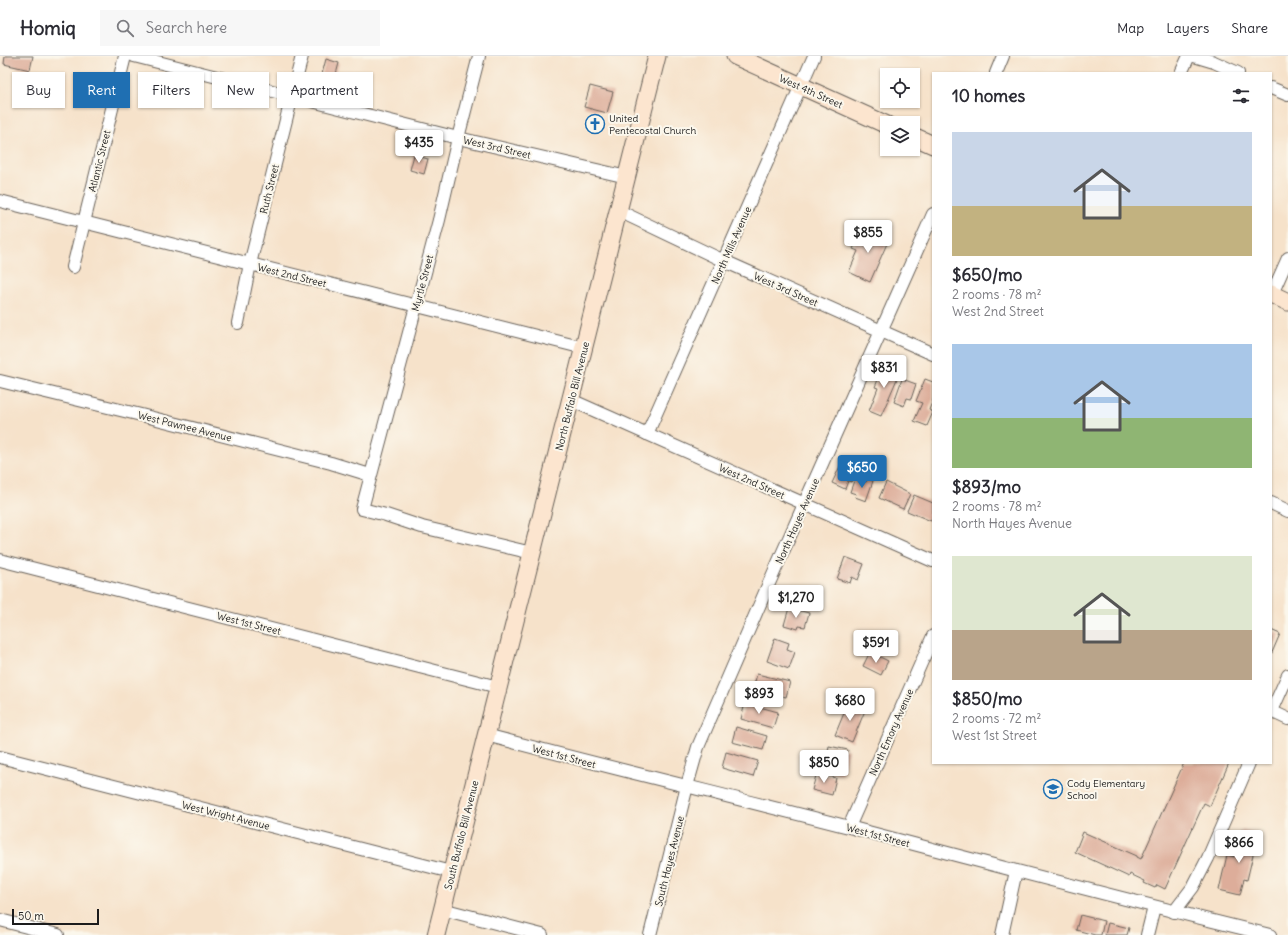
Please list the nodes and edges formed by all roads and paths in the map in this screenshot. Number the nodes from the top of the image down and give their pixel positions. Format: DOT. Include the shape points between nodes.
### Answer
graph roads {
  1 [pos="125,56"];
  2 [pos="134,56"];
  3 [pos="302,56"];
  4 [pos="479,56"];
  5 [pos="657,56"];
  6 [pos="735,56"];
  7 [pos="814,56"];
  8 [pos="1003,56"];
  9 [pos="1189,56"];
  10 [pos="1194,56"];
  11 [pos="298,72"];
  12 [pos="996,72"];
  13 [pos="1182,72"];
  14 [pos="1236,72"];
  15 [pos="801,86"];
  16 [pos="1272,88"];
  17 [pos="277,92"];
  18 [pos="1288,95"];
  19 [pos="289,108"];
  20 [pos="339,108"];
  21 [pos="880,121"];
  22 [pos="458,138"];
  23 [pos="920,139"];
  24 [pos="932,145"];
  25 [pos="627,177"];
  26 [pos="0,201"];
  27 [pos="619,211"];
  28 [pos="932,216"];
  29 [pos="84,222"];
  30 [pos="1288,258"];
  31 [pos="724,261"];
  32 [pos="250,264"];
  33 [pos="73,267"];
  34 [pos="1272,293"];
  35 [pos="1272,295"];
  36 [pos="1288,302"];
  37 [pos="416,306"];
  38 [pos="238,323"];
  39 [pos="881,331"];
  40 [pos="584,348"];
  41 [pos="932,354"];
  42 [pos="0,381"];
  43 [pos="571,400"];
  44 [pos="647,434"];
  45 [pos="370,475"];
  46 [pos="1272,503"];
  47 [pos="804,504"];
  48 [pos="1288,511"];
  49 [pos="532,553"];
  50 [pos="0,560"];
  51 [pos="932,561"];
  52 [pos="932,638"];
  53 [pos="1288,675"];
  54 [pos="498,687"];
  55 [pos="1272,710"];
  56 [pos="1272,712"];
  57 [pos="1288,719"];
  58 [pos="486,735"];
  59 [pos="0,758"];
  60 [pos="1249,764"];
  61 [pos="687,786"];
  62 [pos="849,828"];
  63 [pos="1016,871"];
  64 [pos="452,872"];
  65 [pos="1154,907"];
  66 [pos="442,909"];
  67 [pos="1174,912"];
  68 [pos="0,920"];
  69 [pos="58,935"];
  70 [pos="436,935"];
  71 [pos="542,935"];
  72 [pos="650,935"];
  73 [pos="1002,935"];
  74 [pos="1147,935"];
  75 [pos="1270,935"];
  1 -- 29 [label="street, Atlantic Street"];
  2 -- 17 [label="street, West 3rd Street"];
  3 -- 11 [label="street, Ruth Street"];
  4 -- 22 [label="street, Myrtle Street"];
  5 -- 25 [label="main road, North Buffalo Bill Avenue"];
  6 -- 15 [label="main road, West 4th Street"];
  7 -- 15 [label="street, North Mills Avenue"];
  8 -- 12 [label="street"];
  9 -- 13 [label="street"];
  10 -- 14 [label="street"];
  15 -- 21 [label="main road, West 4th Street"];
  15 -- 31 [label="street, North Mills Avenue"];
  16 -- 18 [label="street"];
  19 -- 32 [label="street, Ruth Street"];
  20 -- 22 [label="street, West 3rd Street"];
  22 -- 25 [label="street, West 3rd Street"];
  22 -- 37 [label="street, Myrtle Street"];
  23 -- 24 [label="main road"];
  25 -- 27 [label="main road, North Buffalo Bill Avenue"];
  26 -- 29 [label="street, West 2nd Street"];
  27 -- 31 [label="street, West 3rd Street"];
  27 -- 40 [label="main road, North Buffalo Bill Avenue"];
  28 -- 39 [label="street, North Hayes Avenue"];
  29 -- 32 [label="street, West 2nd Street"];
  29 -- 33 [label="street, Atlantic Street"];
  30 -- 34 [label="street"];
  31 -- 39 [label="street, West 3rd Street"];
  31 -- 44 [label="street, North Mills Avenue"];
  32 -- 37 [label="street, West 2nd Street"];
  32 -- 38 [label="street, Ruth Street"];
  35 -- 36 [label="main road"];
  37 -- 40 [label="street, West 2nd Street"];
  37 -- 45 [label="street, Myrtle Street"];
  39 -- 41 [label="street, West 3rd Street"];
  39 -- 47 [label="street, North Hayes Avenue"];
  40 -- 43 [label="main road, North Buffalo Bill Avenue"];
  42 -- 45 [label="street, West Pawnee Avenue"];
  43 -- 44 [label="street, West 2nd Street"];
  43 -- 49 [label="main road, North Buffalo Bill Avenue"];
  44 -- 47 [label="street, West 2nd Street"];
  45 -- 49 [label="street, Myrtle Street" via="362,509 422,527"];
  46 -- 48 [label="street"];
  47 -- 51 [label="street, West 2nd Street"];
  47 -- 61 [label="street, North Hayes Avenue" via="698,747"];
  49 -- 54 [label="main road, North Buffalo Bill Avenue"];
  50 -- 54 [label="street, West 1st Street"];
  52 -- 62 [label="street, North Emory Avenue"];
  53 -- 55 [label="street"];
  54 -- 58 [label="main road, North Buffalo Bill Avenue"];
  56 -- 57 [label="street"];
  58 -- 61 [label="street, West 1st Street"];
  58 -- 64 [label="main road, South Buffalo Bill Avenue"];
  59 -- 64 [label="street, West Wright Avenue"];
  60 -- 67 [label="street" via="1208,858 1193,887"];
  61 -- 62 [label="street, West 1st Street"];
  61 -- 72 [label="street, South Hayes Avenue"];
  62 -- 63 [label="street, West 1st Street"];
  63 -- 65 [label="street, West 1st Street"];
  63 -- 73 [label="street"];
  64 -- 66 [label="main road, South Buffalo Bill Avenue"];
  65 -- 67 [label="street, West 1st Street"];
  65 -- 74 [label="street"];
  66 -- 70 [label="main road, South Buffalo Bill Avenue"];
  66 -- 71 [label="street"];
  67 -- 75 [label="street, West 1st Street"];
  68 -- 69 [label="street"];
}
